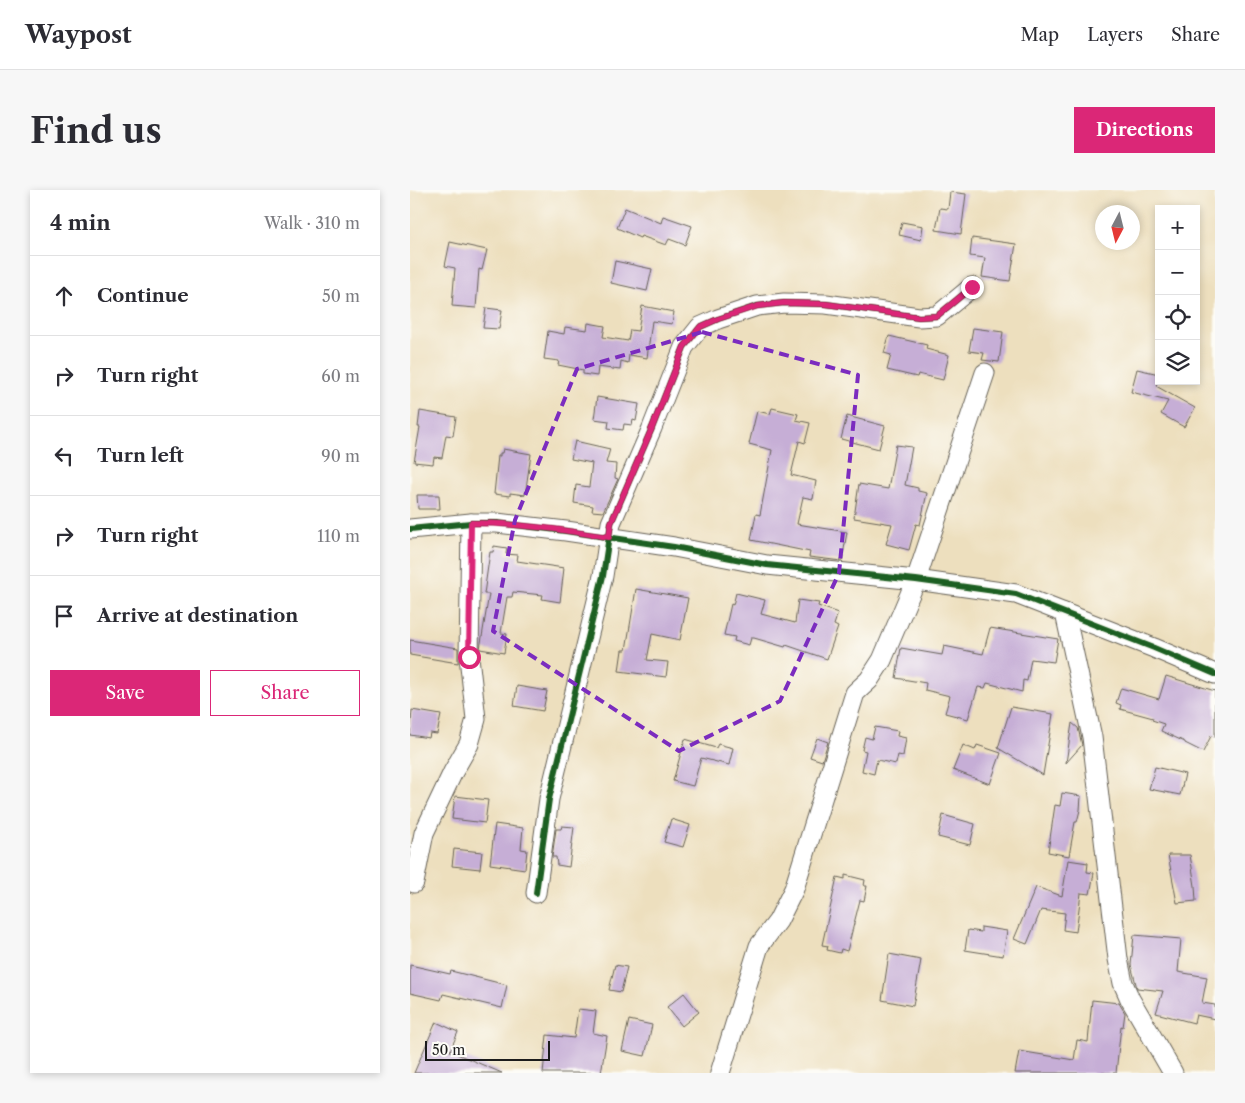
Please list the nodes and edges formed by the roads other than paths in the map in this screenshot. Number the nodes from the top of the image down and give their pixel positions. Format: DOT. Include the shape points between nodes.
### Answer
graph roads {
  1 [pos="972,287"];
  2 [pos="984,374"];
  3 [pos="471,523"];
  4 [pos="410,529"];
  5 [pos="609,537"];
  6 [pos="916,580"];
  7 [pos="1065,613"];
  8 [pos="1215,674"];
  9 [pos="414,883"];
  10 [pos="536,893"];
  11 [pos="720,1073"];
  12 [pos="1173,1073"];
  1 -- 5 [label="street" via="937,316 919,317 826,304 784,303 749,309 700,327 684,347 611,523"];
  2 -- 6 [label="street"];
  3 -- 4 [label="street"];
  3 -- 5 [label="street" via="506,524"];
  3 -- 9 [label="street" via="469,657 476,719 469,744 424,833"];
  5 -- 6 [label="street" via="766,565"];
  5 -- 10 [label="street" via="603,576 549,799"];
  6 -- 7 [label="street" via="1016,594"];
  6 -- 11 [label="street" via="882,660 869,680 855,693 794,890 778,921 759,946"];
  7 -- 8 [label="street"];
  7 -- 12 [label="street" via="1092,737 1123,983"];
}
